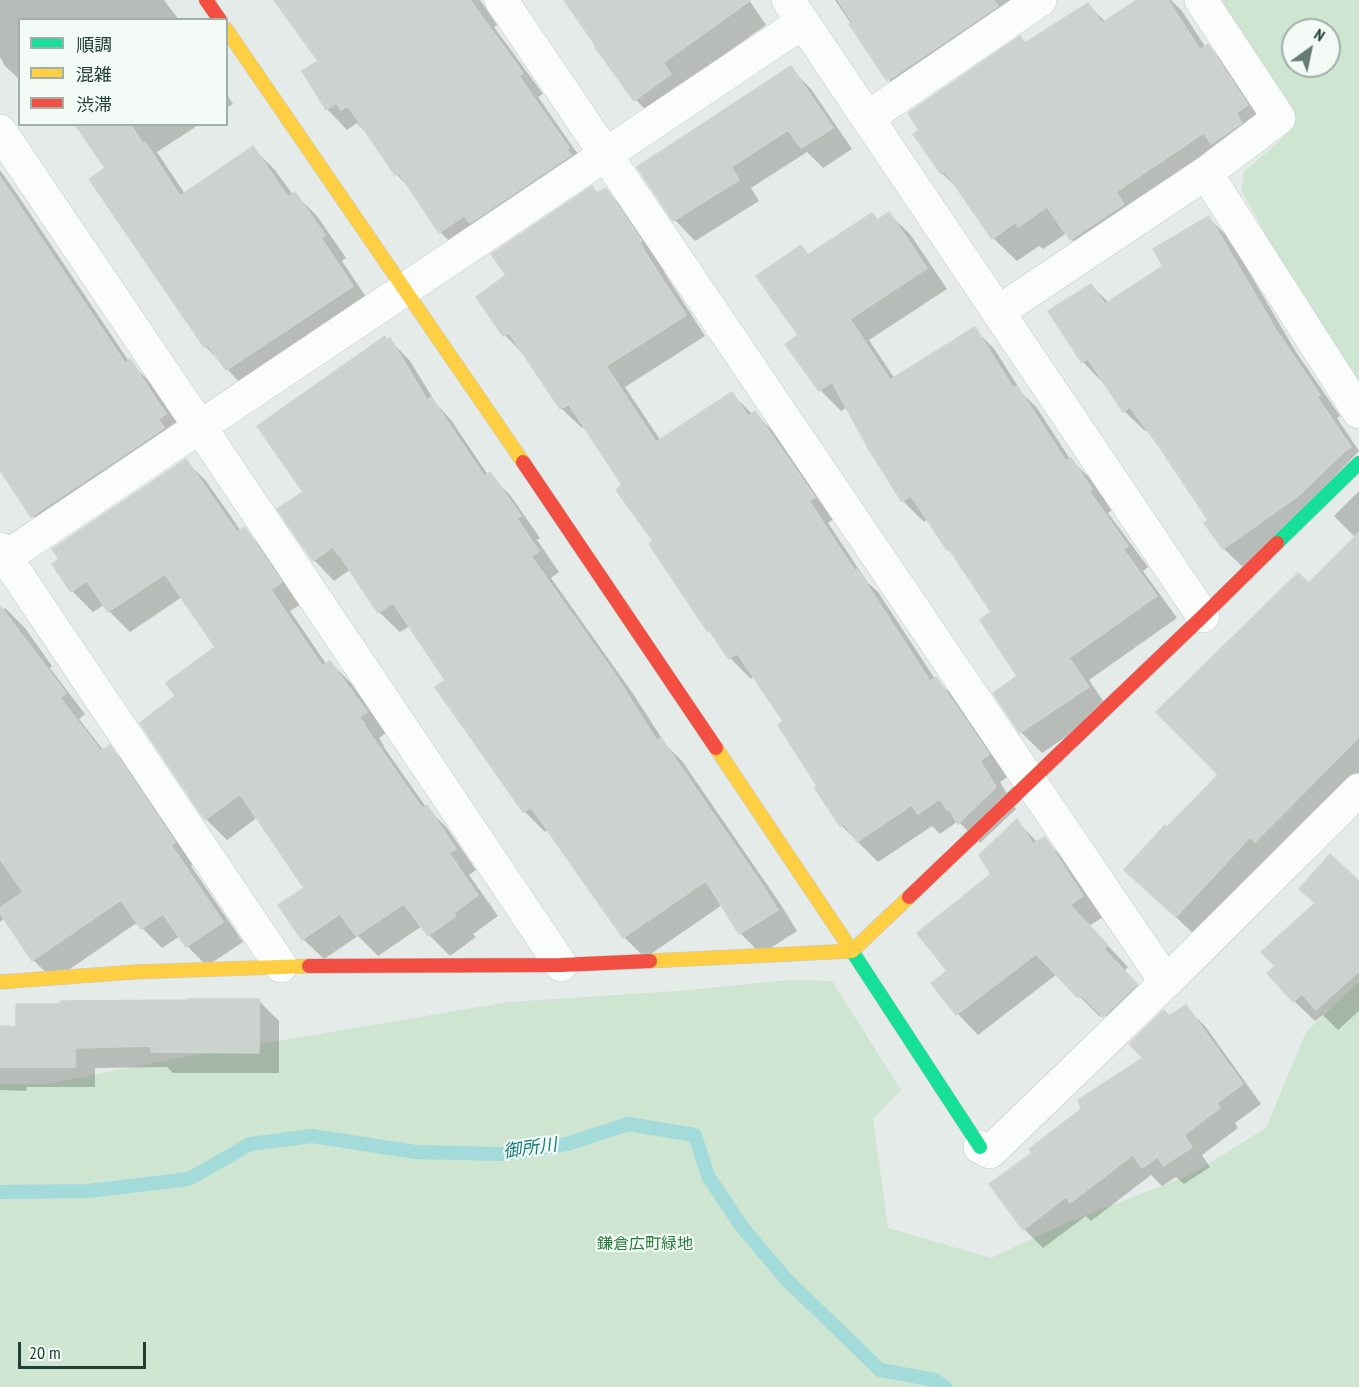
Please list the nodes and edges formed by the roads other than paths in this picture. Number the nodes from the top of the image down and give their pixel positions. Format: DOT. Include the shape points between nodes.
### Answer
graph roads {
  1 [pos="206,0"];
  2 [pos="501,0"];
  3 [pos="1040,0"];
  4 [pos="1200,0"];
  5 [pos="795,11"];
  6 [pos="219,18"];
  7 [pos="228,32"];
  8 [pos="867,118"];
  9 [pos="0,131"];
  10 [pos="606,154"];
  11 [pos="1206,173"];
  12 [pos="405,289"];
  13 [pos="998,312"];
  14 [pos="1359,412"];
  15 [pos="200,427"];
  16 [pos="1359,463"];
  17 [pos="2,556"];
  18 [pos="1203,616"];
  19 [pos="1030,781"];
  20 [pos="1359,790"];
  21 [pos="852,951"];
  22 [pos="561,965"];
  23 [pos="281,966"];
  24 [pos="3,978"];
  25 [pos="1166,982"];
  26 [pos="980,1147"];
  1 -- 6 [label="street"];
  2 -- 10 [label="street"];
  3 -- 8 [label="street"];
  4 -- 11 [label="street" via="1279,118"];
  5 -- 8 [label="street"];
  5 -- 10 [label="street"];
  7 -- 12 [label="street"];
  8 -- 13 [label="street"];
  9 -- 15 [label="street"];
  10 -- 12 [label="street"];
  10 -- 19 [label="street"];
  11 -- 13 [label="street"];
  11 -- 14 [label="street"];
  12 -- 15 [label="street"];
  12 -- 21 [label="street"];
  13 -- 18 [label="street"];
  15 -- 17 [label="street"];
  15 -- 22 [label="street"];
  16 -- 18 [label="street"];
  17 -- 23 [label="street"];
  18 -- 19 [label="street"];
  19 -- 21 [label="street"];
  19 -- 25 [label="street"];
  20 -- 25 [label="street"];
  21 -- 22 [label="street"];
  21 -- 26 [label="street"];
  22 -- 23 [label="street"];
  23 -- 24 [label="street"];
  25 -- 26 [label="street" via="990,1152"];
}
